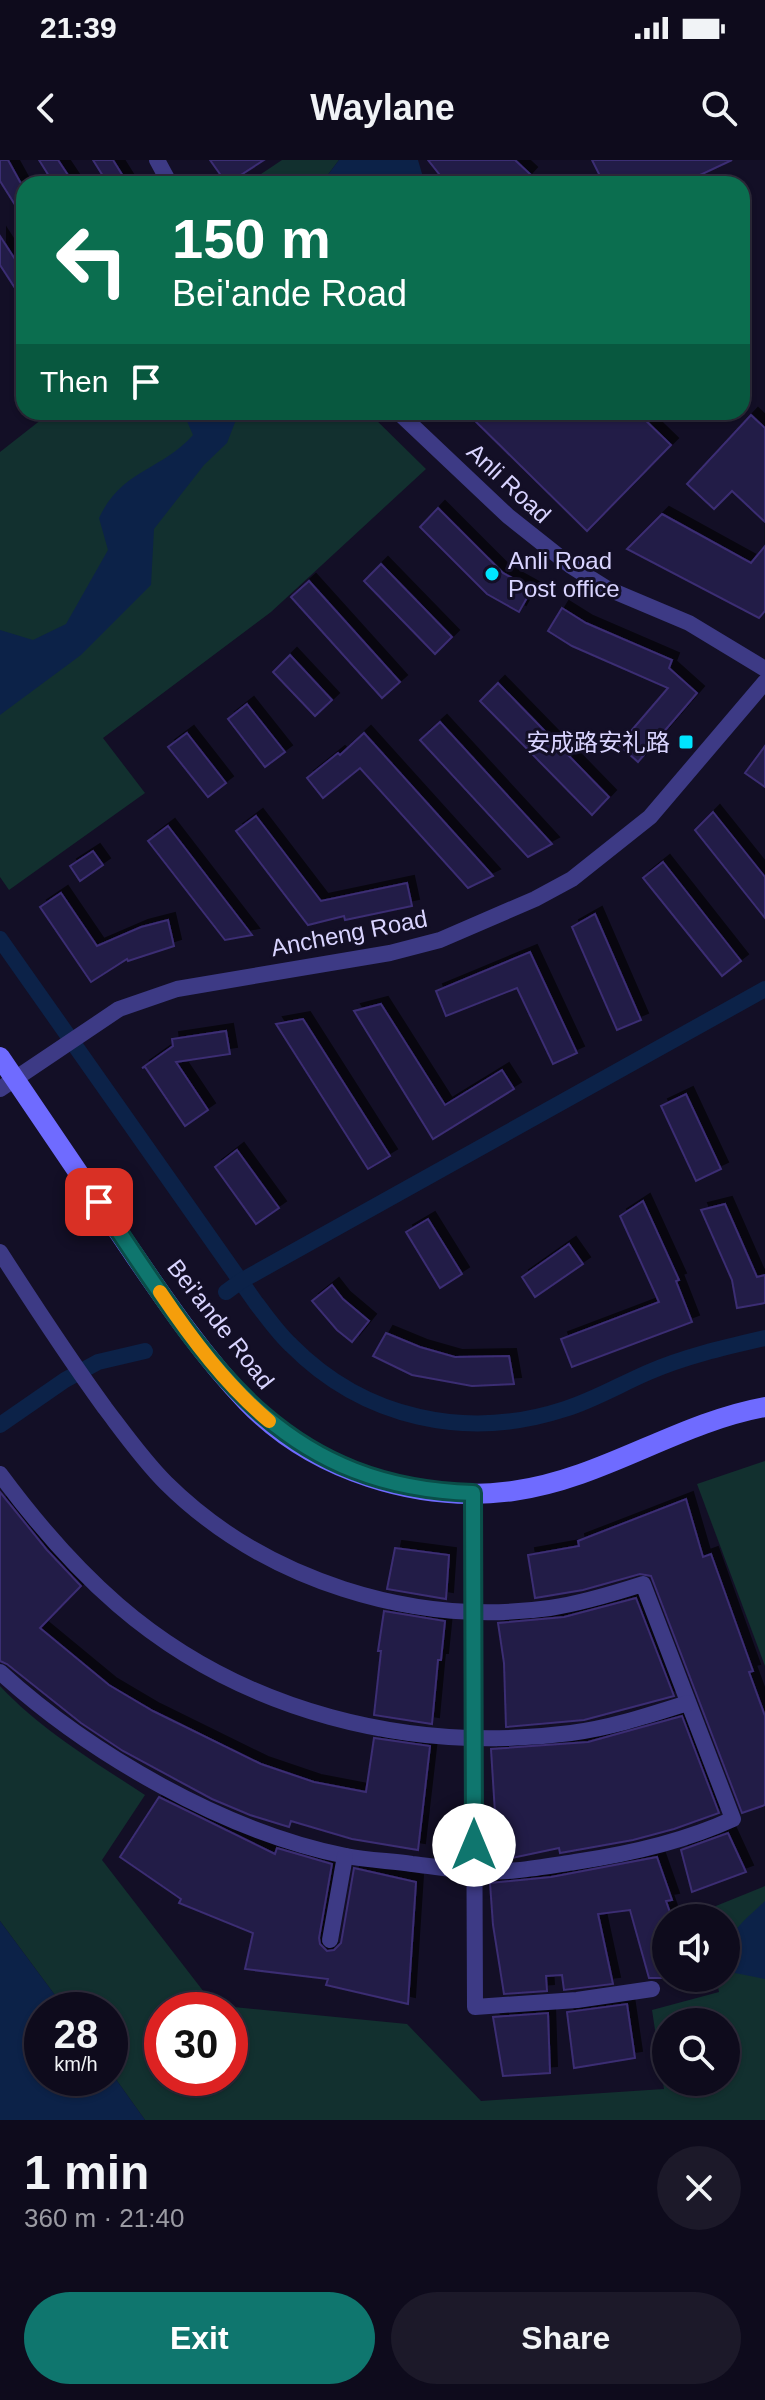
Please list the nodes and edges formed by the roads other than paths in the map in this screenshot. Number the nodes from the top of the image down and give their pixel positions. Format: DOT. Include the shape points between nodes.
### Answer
graph roads {
  1 [pos="406,420"];
  2 [pos="765,669"];
  3 [pos="765,682"];
  4 [pos="0,1057"];
  5 [pos="7,1084"];
  6 [pos="0,1252"];
  7 [pos="765,1407"];
  8 [pos="0,1474"];
  9 [pos="473,1493"];
  10 [pos="474,1611"];
  11 [pos="0,1672"];
  12 [pos="688,1703"];
  13 [pos="474,1739"];
  14 [pos="345,1856"];
  15 [pos="475,1872"];
  16 [pos="330,1940"];
  17 [pos="652,1989"];
  1 -- 2 [label="street, Anli Road" via="508,516 571,566 606,588 689,623"];
  3 -- 5 [label="street, Ancheng Road" via="650,817 572,879 535,899 440,940 177,989 119,1009"];
  4 -- 5 [label="street, Bei'ande Road"];
  5 -- 9 [label="street, Bei'ande Road" via="248,1404 303,1445 350,1470 403,1487"];
  6 -- 10 [label="street" via="129,1440 200,1514 298,1572 342,1590"];
  7 -- 9 [label="street, Bei'ande Road" via="698,1425 550,1484"];
  8 -- 13 [label="street" via="108,1595 193,1659 298,1709 364,1726"];
  9 -- 10 [label="street"];
  10 -- 12 [label="street" via="548,1608 643,1584"];
  10 -- 13 [label="street"];
  11 -- 14 [label="street" via="80,1735 155,1782 226,1818"];
  12 -- 13 [label="street" via="574,1733"];
  12 -- 15 [label="street" via="733,1819 703,1833 603,1858"];
  13 -- 15 [label="street"];
  14 -- 15 [label="street"];
  14 -- 16 [label="street"];
  15 -- 17 [label="street" via="475,2007"];
}
